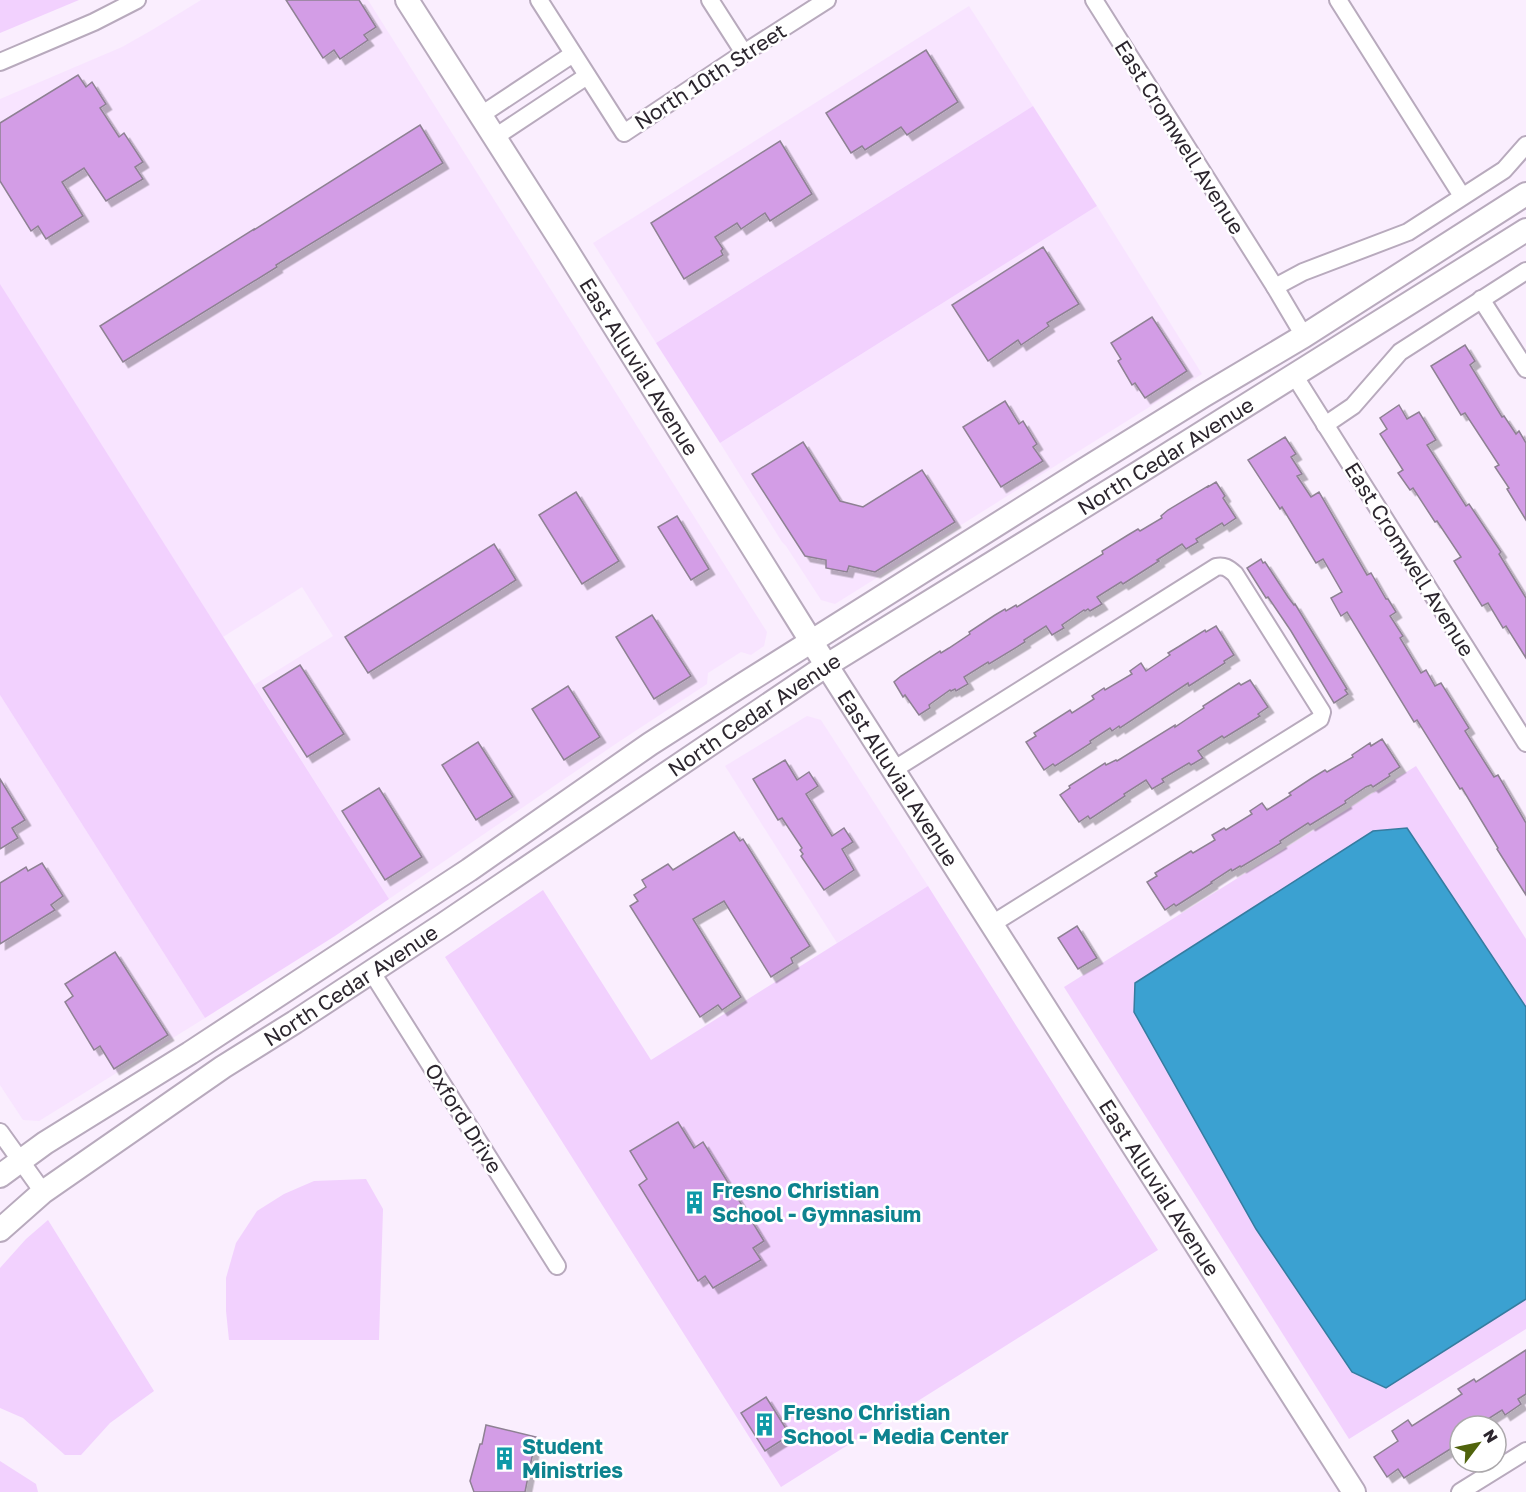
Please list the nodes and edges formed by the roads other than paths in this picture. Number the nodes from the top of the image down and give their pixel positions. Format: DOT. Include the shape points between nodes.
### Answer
graph roads {
  1 [pos="137,0"];
  2 [pos="407,0"];
  3 [pos="539,0"];
  4 [pos="710,0"];
  5 [pos="827,0"];
  6 [pos="1094,0"];
  7 [pos="1338,0"];
  8 [pos="744,53"];
  9 [pos="573,54"];
  10 [pos="0,62"];
  11 [pos="587,76"];
  12 [pos="481,115"];
  13 [pos="495,137"];
  14 [pos="1526,145"];
  15 [pos="1526,194"];
  16 [pos="1462,196"];
  17 [pos="1526,230"];
  18 [pos="1526,271"];
  19 [pos="1275,287"];
  20 [pos="1481,299"];
  21 [pos="1304,336"];
  22 [pos="1526,369"];
  23 [pos="1294,375"];
  24 [pos="1324,424"];
  25 [pos="1138,473"];
  26 [pos="811,641"];
  27 [pos="826,665"];
  28 [pos="1526,743"];
  29 [pos="893,770"];
  30 [pos="469,870"];
  31 [pos="992,924"];
  32 [pos="371,971"];
  33 [pos="0,1132"];
  34 [pos="20,1161"];
  35 [pos="0,1176"];
  36 [pos="43,1192"];
  37 [pos="0,1230"];
  38 [pos="557,1266"];
  39 [pos="1526,1451"];
  40 [pos="1354,1492"];
  41 [pos="1460,1492"];
  1 -- 10 [label="street"];
  2 -- 12 [label="main road, East Alluvial Avenue"];
  3 -- 9 [label="street"];
  4 -- 8 [label="street"];
  5 -- 8 [label="street, North 10th Street"];
  6 -- 19 [label="street, East Cromwell Avenue"];
  7 -- 16 [label="street"];
  8 -- 11 [label="street, North 10th Street" via="624,134"];
  9 -- 11 [label="street"];
  9 -- 12 [label="street"];
  11 -- 13 [label="street"];
  12 -- 13 [label="main road, East Alluvial Avenue"];
  13 -- 26 [label="main road, East Alluvial Avenue"];
  14 -- 16 [label="street" via="1504,170"];
  15 -- 21 [label="main road, North Cedar Avenue"];
  16 -- 19 [label="street" via="1408,232 1303,272"];
  17 -- 23 [label="main road, North Cedar Avenue"];
  18 -- 20 [label="street"];
  19 -- 21 [label="street, East Cromwell Avenue"];
  20 -- 22 [label="street"];
  20 -- 24 [label="street" via="1400,352 1353,406"];
  21 -- 25 [label="main road" via="1294,360 1185,428"];
  21 -- 26 [label="main road, North Cedar Avenue"];
  23 -- 24 [label="street, East Cromwell Avenue"];
  23 -- 25 [label="main road, North Cedar Avenue"];
  24 -- 28 [label="street, East Cromwell Avenue"];
  25 -- 27 [label="main road, North Cedar Avenue"];
  26 -- 27 [label="main road, East Alluvial Avenue"];
  26 -- 30 [label="main road, North Cedar Avenue" via="650,744"];
  27 -- 29 [label="main road, East Alluvial Avenue"];
  27 -- 32 [label="main road, North Cedar Avenue"];
  29 -- 31 [label="main road, East Alluvial Avenue"];
  29 -- 31 [label="street" via="1216,567 1229,568 1235,574 1322,712 1320,719"];
  30 -- 32 [label="main road" via="471,878 462,894 381,949"];
  30 -- 34 [label="main road, North Cedar Avenue"];
  31 -- 40 [label="main road, East Alluvial Avenue"];
  32 -- 36 [label="main road, North Cedar Avenue" via="223,1067"];
  32 -- 38 [label="street, Oxford Drive"];
  33 -- 34 [label="street"];
  34 -- 35 [label="main road, North Cedar Avenue"];
  34 -- 36 [label="street"];
  36 -- 37 [label="main road, North Cedar Avenue"];
  39 -- 41 [label="street"];
}
